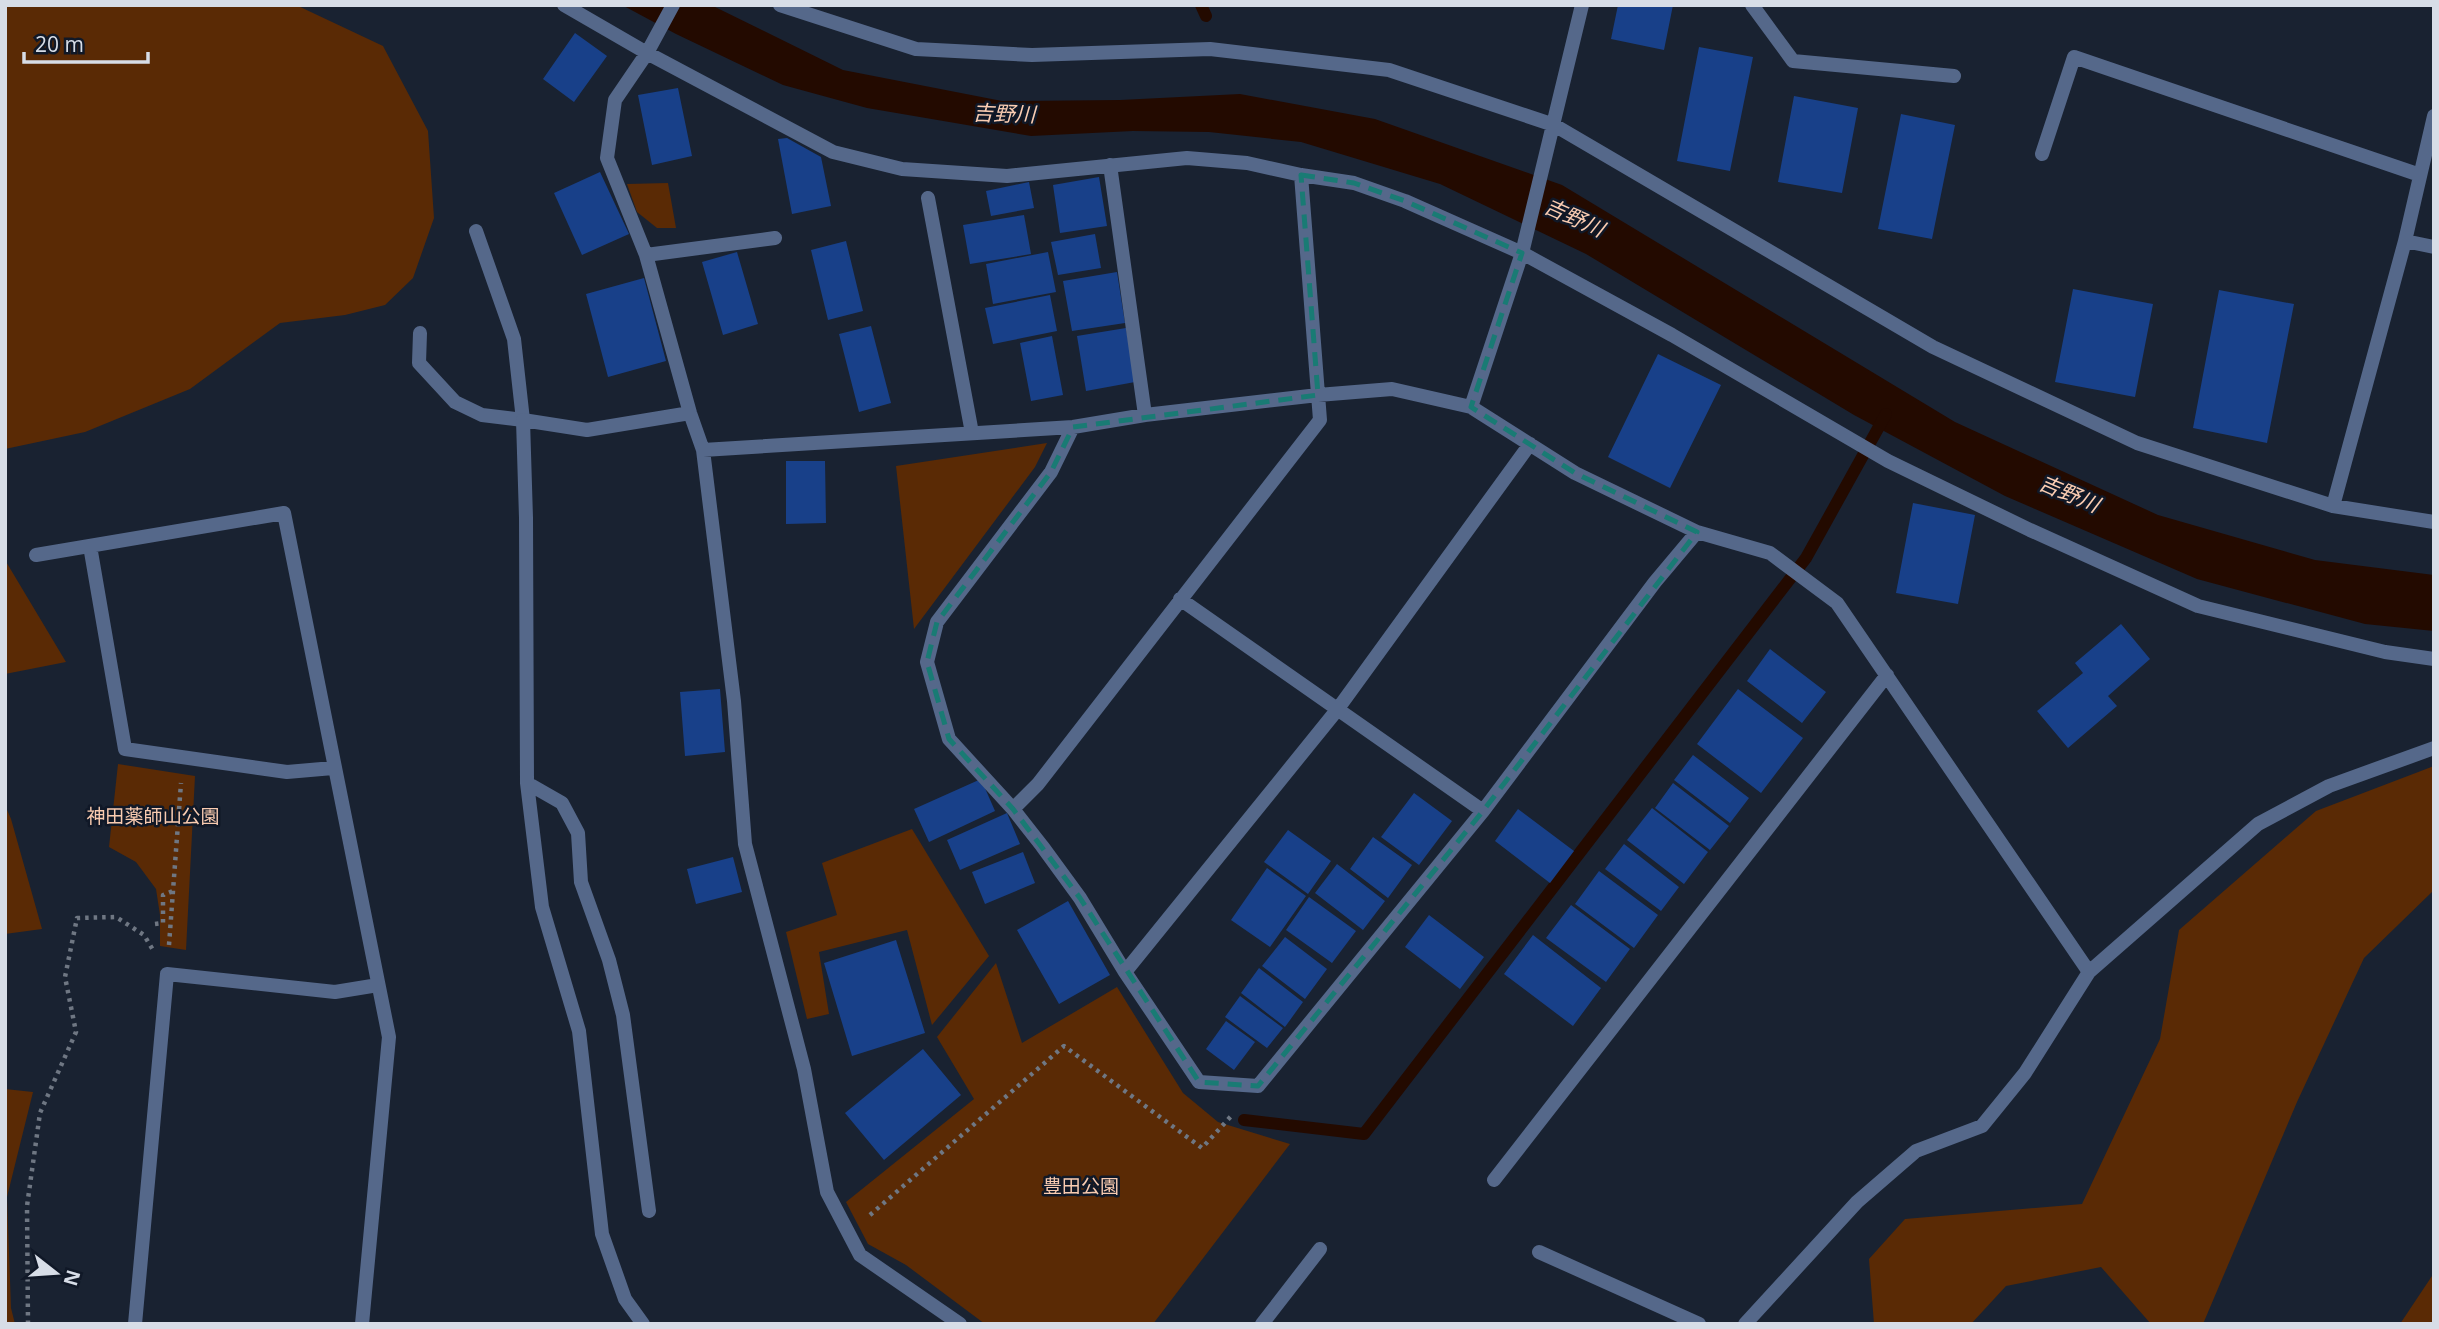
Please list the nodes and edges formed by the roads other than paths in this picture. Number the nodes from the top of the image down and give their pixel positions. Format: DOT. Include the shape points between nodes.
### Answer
graph roads {
  1 [pos="564,5"];
  2 [pos="673,5"];
  3 [pos="780,5"];
  4 [pos="1582,5"];
  5 [pos="1752,5"];
  6 [pos="647,53"];
  7 [pos="1954,76"];
  8 [pos="2434,116"];
  9 [pos="1554,125"];
  10 [pos="2042,154"];
  11 [pos="1110,165"];
  12 [pos="2420,175"];
  13 [pos="1301,176"];
  14 [pos="928,198"];
  15 [pos="476,231"];
  16 [pos="775,238"];
  17 [pos="2405,241"];
  18 [pos="2434,247"];
  19 [pos="1522,253"];
  20 [pos="646,255"];
  21 [pos="421,332"];
  22 [pos="1318,395"];
  23 [pos="1471,407"];
  24 [pos="690,413"];
  25 [pos="1145,415"];
  26 [pos="523,420"];
  27 [pos="1073,427"];
  28 [pos="972,433"];
  29 [pos="1530,444"];
  30 [pos="703,450"];
  31 [pos="2333,506"];
  32 [pos="2434,522"];
  33 [pos="1697,532"];
  34 [pos="90,546"];
  35 [pos="36,555"];
  36 [pos="1180,599"];
  37 [pos="2434,659"];
  38 [pos="1886,675"];
  39 [pos="1336,710"];
  40 [pos="2434,748"];
  41 [pos="333,768"];
  42 [pos="527,783"];
  43 [pos="1013,809"];
  44 [pos="1483,811"];
  45 [pos="1125,972"];
  46 [pos="2089,972"];
  47 [pos="378,985"];
  48 [pos="1494,1180"];
  49 [pos="649,1211"];
  50 [pos="1320,1249"];
  51 [pos="1539,1252"];
  52 [pos="135,1324"];
  53 [pos="362,1324"];
  54 [pos="643,1324"];
  55 [pos="960,1324"];
  56 [pos="1262,1324"];
  57 [pos="1699,1324"];
  58 [pos="1745,1324"];
  1 -- 6 [label="street"];
  2 -- 6 [label="street"];
  3 -- 9 [label="street" via="916,49 1032,55 1210,49 1389,70"];
  4 -- 9 [label="street"];
  5 -- 7 [label="street" via="1793,61"];
  6 -- 11 [label="street" via="833,152 902,169 1007,176"];
  6 -- 20 [label="street" via="615,100 607,158"];
  8 -- 12 [label="street"];
  9 -- 19 [label="street"];
  9 -- 31 [label="street" via="1933,347 2137,443"];
  10 -- 12 [label="street" via="2074,57"];
  11 -- 13 [label="street" via="1187,158 1247,163"];
  11 -- 25 [label="street"];
  12 -- 17 [label="street"];
  13 -- 19 [label="street" via="1354,183"];
  13 -- 22 [label="street"];
  14 -- 28 [label="street"];
  15 -- 26 [label="street" via="514,340"];
  16 -- 20 [label="street"];
  17 -- 18 [label="street"];
  17 -- 31 [label="street"];
  19 -- 23 [label="street"];
  19 -- 37 [label="street" via="1888,461 2197,606 2385,652"];
  20 -- 24 [label="street"];
  21 -- 26 [label="street" via="419,363 455,401 482,415"];
  22 -- 23 [label="street" via="1392,389"];
  22 -- 25 [label="street"];
  22 -- 36 [label="street" via="1320,420"];
  23 -- 29 [label="street"];
  24 -- 26 [label="street" via="587,430"];
  24 -- 30 [label="street"];
  25 -- 27 [label="street"];
  26 -- 42 [label="street"];
  27 -- 28 [label="street"];
  27 -- 43 [label="street" via="1051,472 937,622 927,662 949,739"];
  28 -- 30 [label="street"];
  29 -- 33 [label="street" via="1575,473"];
  29 -- 39 [label="street"];
  30 -- 55 [label="street" via="734,701 745,844 804,1069 827,1192 860,1255"];
  31 -- 32 [label="street"];
  33 -- 38 [label="street" via="1770,553 1837,603"];
  33 -- 44 [label="street"];
  34 -- 35 [label="street"];
  34 -- 41 [label="street" via="125,749 287,772"];
  34 -- 41 [label="street" via="284,513"];
  36 -- 39 [label="street"];
  36 -- 43 [label="street" via="1038,784"];
  38 -- 46 [label="street"];
  38 -- 48 [label="street"];
  39 -- 44 [label="street"];
  39 -- 45 [label="street"];
  40 -- 46 [label="street" via="2329,786 2258,824"];
  41 -- 47 [label="street"];
  42 -- 49 [label="street" via="562,803 578,833 581,882 623,1015"];
  42 -- 54 [label="street" via="541,907 579,1031 602,1234 625,1298"];
  43 -- 45 [label="street" via="1080,898"];
  44 -- 45 [label="street" via="1258,1086 1199,1082"];
  46 -- 58 [label="street" via="2025,1073 1982,1126 1916,1151 1857,1202"];
  47 -- 52 [label="street" via="335,992 167,974"];
  47 -- 53 [label="street" via="389,1037"];
  50 -- 56 [label="street"];
  51 -- 57 [label="street"];
}
